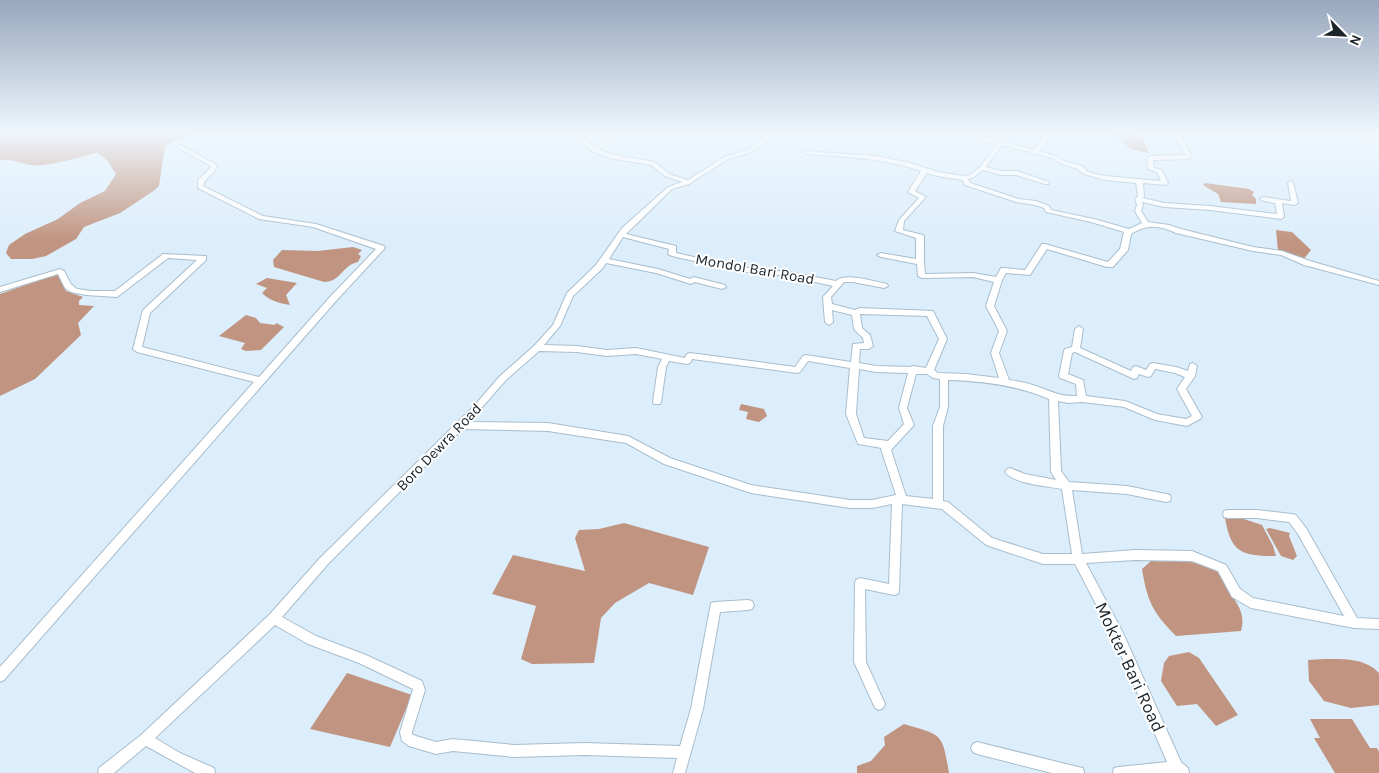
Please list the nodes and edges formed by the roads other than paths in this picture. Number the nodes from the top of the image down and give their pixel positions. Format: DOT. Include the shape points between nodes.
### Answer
graph roads {
  1 [pos="212,170"];
  2 [pos="662,170"];
  3 [pos="707,170"];
  4 [pos="925,170"];
  5 [pos="979,170"];
  6 [pos="990,170"];
  7 [pos="1084,170"];
  8 [pos="1156,170"];
  9 [pos="964,178"];
  10 [pos="1139,181"];
  11 [pos="688,182"];
  12 [pos="1047,183"];
  13 [pos="1291,183"];
  14 [pos="1138,199"];
  15 [pos="1264,199"];
  16 [pos="1278,201"];
  17 [pos="1146,224"];
  18 [pos="1131,232"];
  19 [pos="622,235"];
  20 [pos="881,255"];
  21 [pos="604,260"];
  22 [pos="920,262"];
  23 [pos="998,280"];
  24 [pos="1379,283"];
  25 [pos="837,284"];
  26 [pos="884,286"];
  27 [pos="722,287"];
  28 [pos="0,290"];
  29 [pos="828,306"];
  30 [pos="856,313"];
  31 [pos="829,322"];
  32 [pos="1079,329"];
  33 [pos="537,348"];
  34 [pos="1076,349"];
  35 [pos="664,356"];
  36 [pos="854,366"];
  37 [pos="1193,366"];
  38 [pos="913,369"];
  39 [pos="929,371"];
  40 [pos="944,376"];
  41 [pos="1191,376"];
  42 [pos="262,381"];
  43 [pos="1005,382"];
  44 [pos="1053,397"];
  45 [pos="1082,398"];
  46 [pos="657,402"];
  47 [pos="462,425"];
  48 [pos="890,445"];
  49 [pos="1010,472"];
  50 [pos="1066,486"];
  51 [pos="1166,498"];
  52 [pos="899,500"];
  53 [pos="938,504"];
  54 [pos="1228,514"];
  55 [pos="1078,559"];
  56 [pos="748,605"];
  57 [pos="274,618"];
  58 [pos="1354,623"];
  59 [pos="1379,624"];
  60 [pos="0,676"];
  61 [pos="879,704"];
  62 [pos="145,739"];
  63 [pos="977,748"];
  64 [pos="685,752"];
  65 [pos="1180,770"];
  66 [pos="104,773"];
  67 [pos="209,773"];
  68 [pos="679,773"];
  69 [pos="1078,773"];
  70 [pos="1119,773"];
  1 -- 42 [label="street" via="201,180 200,187 264,218 314,225 381,248"];
  2 -- 11 [label="street"];
  3 -- 11 [label="street, Boro Dewra Road"];
  4 -- 9 [label="street"];
  4 -- 22 [label="street" via="911,192 923,197 901,222 899,231 920,237"];
  5 -- 9 [label="street"];
  6 -- 12 [label="street" via="1018,173"];
  7 -- 10 [label="street" via="1105,178"];
  8 -- 10 [label="street" via="1160,171 1164,183"];
  9 -- 18 [label="street" via="968,184 1018,201 1036,203 1047,207 1048,211"];
  10 -- 14 [label="street" via="1141,196"];
  11 -- 19 [label="street, Boro Dewra Road" via="662,194"];
  13 -- 16 [label="street" via="1295,203"];
  14 -- 16 [label="street" via="1164,205 1281,217"];
  14 -- 17 [label="street" via="1138,211"];
  15 -- 16 [label="street"];
  17 -- 18 [label="street"];
  17 -- 24 [label="street" via="1169,227 1253,250 1282,253"];
  18 -- 23 [label="street" via="1128,232 1124,250 1110,265 1045,246 1027,273 1004,270"];
  19 -- 21 [label="street, Boro Dewra Road"];
  19 -- 25 [label="street, Mondol Bari Road" via="673,248 672,254 719,265"];
  20 -- 22 [label="street"];
  21 -- 27 [label="street"];
  21 -- 33 [label="street, Boro Dewra Road" via="570,294 556,326"];
  22 -- 23 [label="street" via="922,276 973,275"];
  23 -- 43 [label="street" via="990,306 1003,331 995,353"];
  25 -- 26 [label="street, Mondol Bari Road" via="845,279"];
  25 -- 29 [label="street" via="827,297"];
  28 -- 42 [label="street" via="60,270 71,290 118,294 166,256 203,258 146,312 137,349"];
  29 -- 30 [label="street"];
  29 -- 31 [label="street"];
  30 -- 36 [label="street" via="858,329 867,337 869,346 856,346"];
  30 -- 39 [label="street" via="930,313 943,339"];
  32 -- 34 [label="street"];
  33 -- 35 [label="street" via="607,354 636,351"];
  33 -- 47 [label="street, Boro Dewra Road" via="503,378"];
  34 -- 41 [label="street" via="1134,376 1136,369 1148,374 1153,366"];
  34 -- 45 [label="street" via="1068,351 1062,376 1080,382"];
  35 -- 36 [label="street" via="687,362 690,356 796,370 806,358"];
  35 -- 46 [label="street"];
  36 -- 38 [label="street"];
  36 -- 48 [label="street" via="851,414 861,441"];
  37 -- 41 [label="street"];
  38 -- 39 [label="street"];
  38 -- 48 [label="street" via="903,408 909,425"];
  39 -- 40 [label="street" via="936,376"];
  40 -- 43 [label="street"];
  40 -- 53 [label="street" via="944,407 938,426"];
  41 -- 45 [label="street" via="1181,388 1197,417 1187,424 1155,417 1126,404"];
  42 -- 60 [label="street"];
  43 -- 44 [label="street" via="1033,388"];
  44 -- 45 [label="street"];
  44 -- 50 [label="street, Mokter Bari Road" via="1056,472"];
  47 -- 52 [label="street" via="548,427 628,440 667,461 712,477 798,498 850,504"];
  47 -- 57 [label="street, Boro Dewra Road" via="324,561"];
  48 -- 52 [label="street" via="886,450"];
  49 -- 50 [label="street" via="1023,478"];
  50 -- 51 [label="street" via="1127,490"];
  50 -- 55 [label="street, Mokter Bari Road"];
  52 -- 53 [label="street"];
  52 -- 61 [label="street" via="894,590 860,583 860,662"];
  53 -- 55 [label="street" via="944,505 989,541 1043,559"];
  54 -- 58 [label="street" via="1292,518"];
  55 -- 58 [label="street" via="1135,554 1192,556 1222,568 1236,593 1251,603"];
  55 -- 65 [label="street, Mokter Bari Road" via="1119,637"];
  56 -- 64 [label="street" via="715,607 697,709"];
  57 -- 62 [label="street, Boro Dewra Road"];
  57 -- 64 [label="street" via="312,640 418,685 417,700 406,732 406,737 413,742 436,748 453,746 514,751"];
  58 -- 59 [label="street"];
  62 -- 66 [label="street, Boro Dewra Road"];
  62 -- 67 [label="street"];
  63 -- 69 [label="street"];
  64 -- 68 [label="street"];
  65 -- 70 [label="street"];
}
